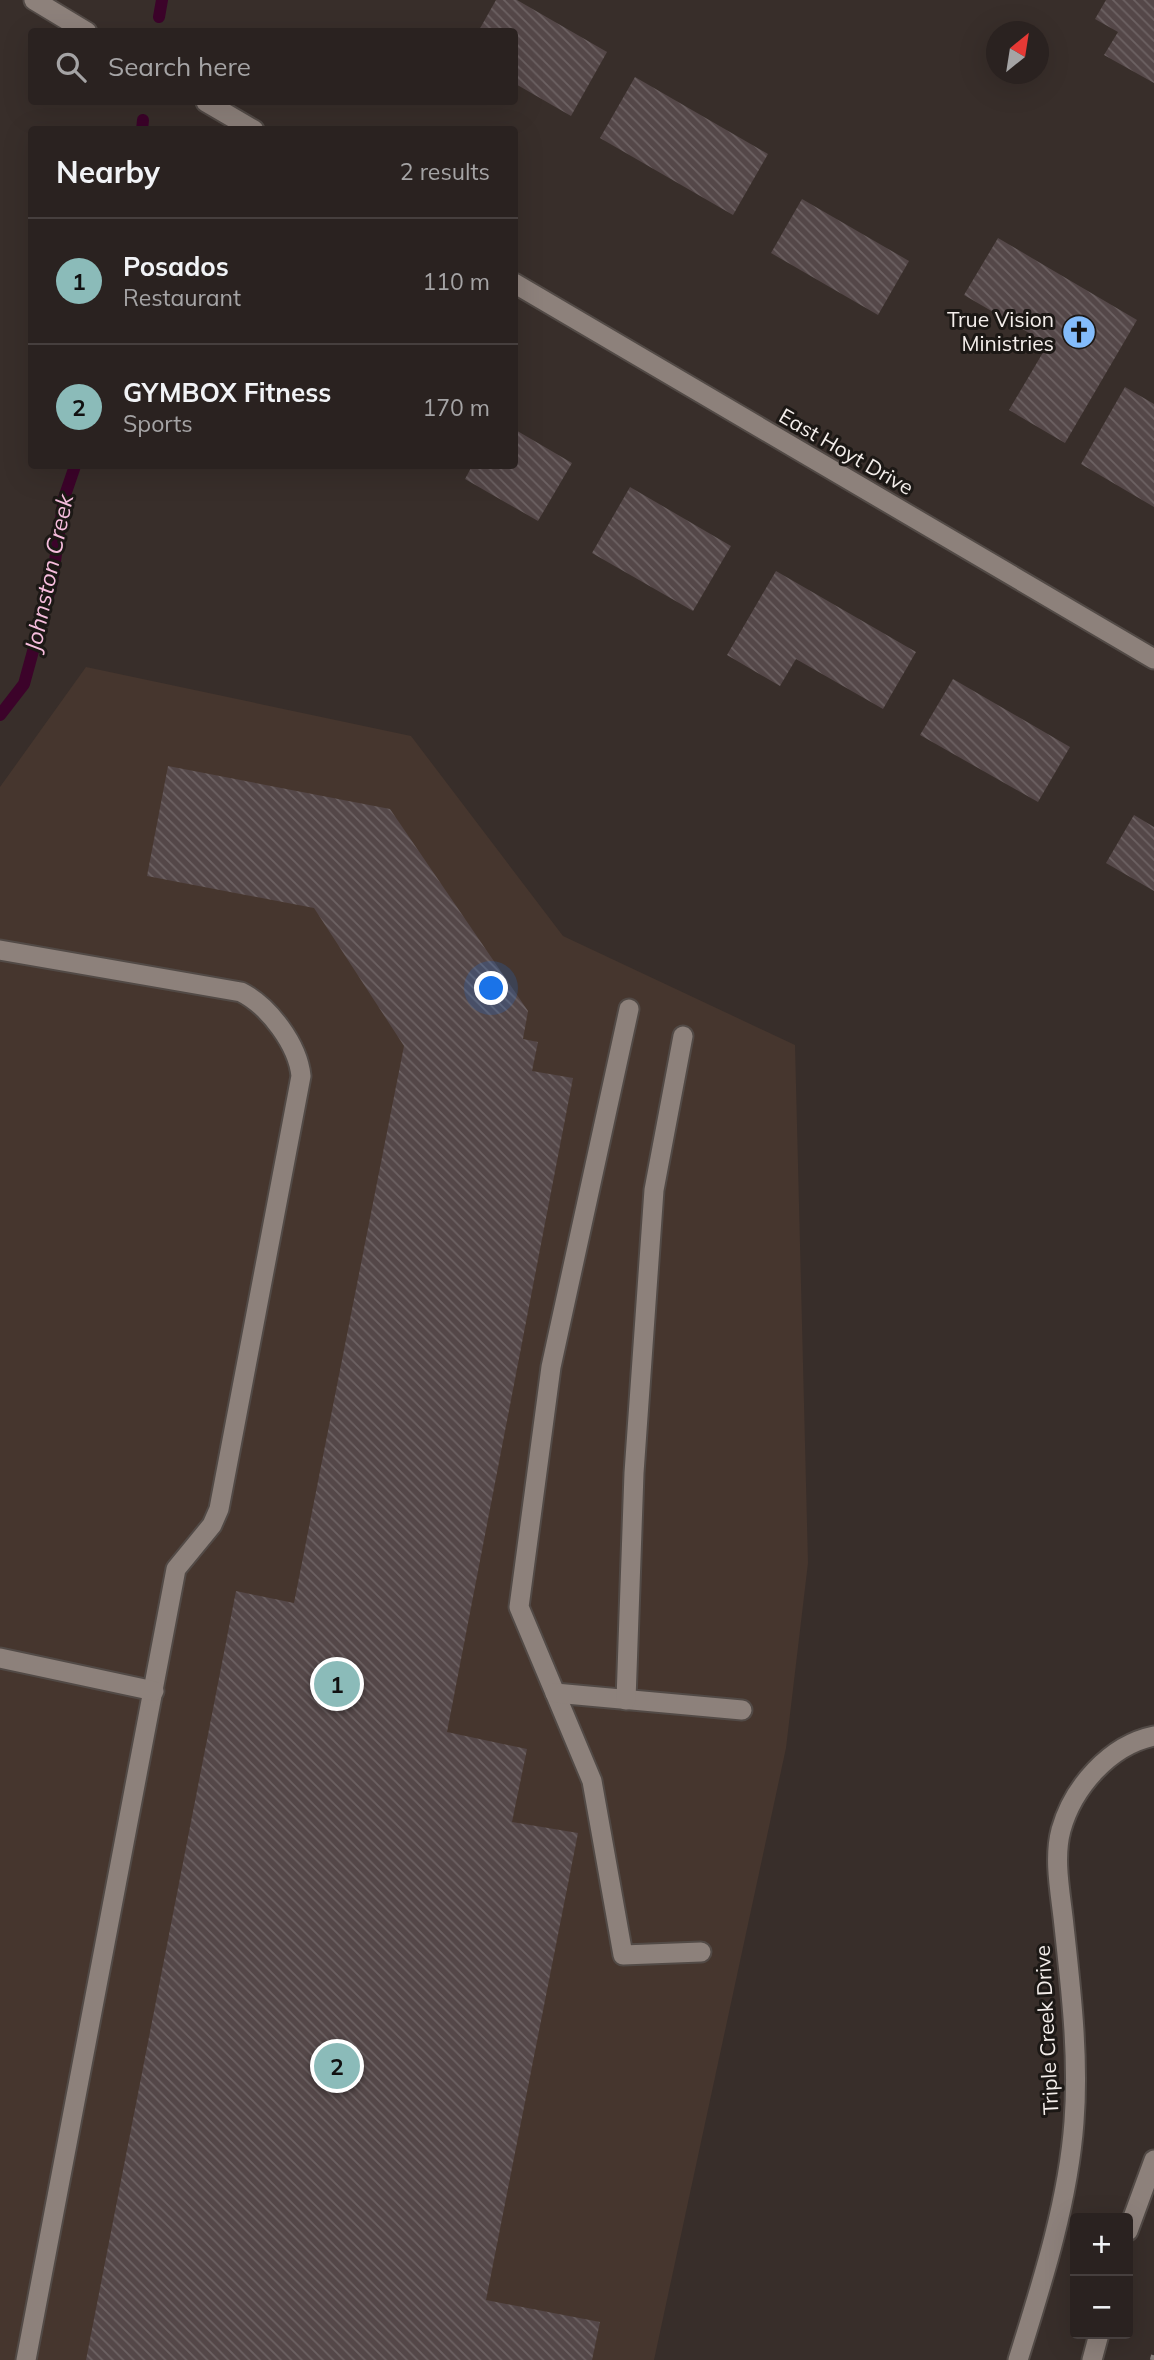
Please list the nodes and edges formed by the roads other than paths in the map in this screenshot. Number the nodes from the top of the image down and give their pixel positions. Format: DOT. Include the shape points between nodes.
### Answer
graph roads {
  1 [pos="34,0"];
  2 [pos="80,28"];
  3 [pos="211,105"];
  4 [pos="247,126"];
  5 [pos="518,285"];
  6 [pos="1154,659"];
  7 [pos="0,950"];
  8 [pos="629,1009"];
  9 [pos="683,1037"];
  10 [pos="0,1658"];
  11 [pos="154,1691"];
  12 [pos="555,1693"];
  13 [pos="626,1700"];
  14 [pos="742,1710"];
  15 [pos="1154,1735"];
  16 [pos="701,1952"];
  17 [pos="1154,2160"];
  18 [pos="1133,2217"];
  19 [pos="1098,2339"];
  20 [pos="26,2360"];
  21 [pos="1018,2360"];
  22 [pos="1092,2360"];
  1 -- 2 [label="street"];
  3 -- 4 [label="street"];
  5 -- 6 [label="street, East Hoyt Drive"];
  7 -- 11 [label="street" via="241,992 270,1014 300,1065 300,1089 219,1509 212,1525 176,1569"];
  8 -- 12 [label="street" via="551,1367 519,1607"];
  9 -- 13 [label="street" via="654,1190 634,1473"];
  10 -- 11 [label="street"];
  11 -- 20 [label="street"];
  12 -- 13 [label="street"];
  12 -- 16 [label="street" via="593,1781 623,1955"];
  13 -- 14 [label="street"];
  15 -- 21 [label="street, Triple Creek Drive" via="1121,1749 1094,1773 1073,1801 1061,1831 1058,1860 1071,1997 1074,2124 1053,2241"];
  17 -- 18 [label="street"];
  19 -- 22 [label="street"];
}
